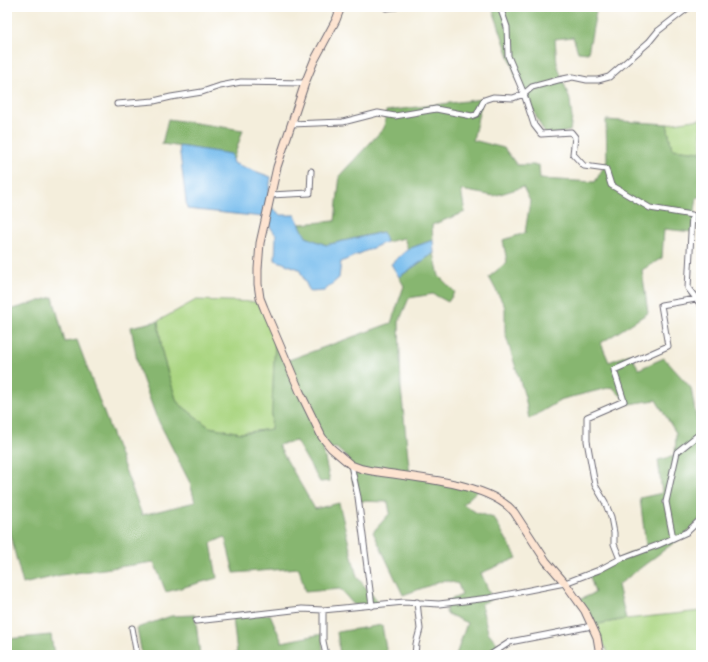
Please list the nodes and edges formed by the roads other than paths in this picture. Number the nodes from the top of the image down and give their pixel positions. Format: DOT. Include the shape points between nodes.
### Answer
graph roads {
  1 [pos="341,7"];
  2 [pos="396,7"];
  3 [pos="500,7"];
  4 [pos="689,7"];
  5 [pos="386,8"];
  6 [pos="305,83"];
  7 [pos="524,94"];
  8 [pos="117,104"];
  9 [pos="292,124"];
  10 [pos="311,171"];
  11 [pos="270,195"];
  12 [pos="696,299"];
  13 [pos="701,305"];
  14 [pos="701,435"];
  15 [pos="351,465"];
  16 [pos="701,520"];
  17 [pos="673,538"];
  18 [pos="620,559"];
  19 [pos="565,583"];
  20 [pos="417,602"];
  21 [pos="372,606"];
  22 [pos="323,610"];
  23 [pos="196,621"];
  24 [pos="592,626"];
  25 [pos="132,628"];
  26 [pos="137,655"];
  27 [pos="326,655"];
  28 [pos="415,655"];
  29 [pos="490,655"];
  30 [pos="600,655"];
  1 -- 6 [label="street"];
  2 -- 5 [label="street"];
  3 -- 7 [label="street" via="507,27 508,56"];
  4 -- 7 [label="street" via="658,31 609,77 598,80 574,77 558,80 532,87"];
  6 -- 8 [label="street" via="241,82 154,101"];
  6 -- 9 [label="street"];
  7 -- 9 [label="street" via="513,98 493,97 484,100 477,114 472,116 436,109 395,116 378,113 343,122"];
  7 -- 12 [label="street" via="534,125 541,134 571,132 575,137 573,154 584,166 606,170 611,185 650,208 692,215 688,288"];
  9 -- 11 [label="street"];
  10 -- 11 [label="street" via="310,193"];
  11 -- 15 [label="street" via="260,243 260,298 322,437"];
  12 -- 13 [label="street"];
  12 -- 18 [label="street" via="660,305 668,346 614,370 624,401 587,417 587,441 595,485 611,518 614,544"];
  14 -- 17 [label="street" via="677,452 666,502"];
  15 -- 19 [label="street" via="459,485 499,500 514,512 546,561"];
  15 -- 21 [label="street" via="358,497"];
  16 -- 17 [label="street" via="687,532"];
  17 -- 18 [label="street"];
  18 -- 19 [label="street"];
  19 -- 20 [label="street" via="489,598 439,604"];
  19 -- 24 [label="street" via="585,611"];
  20 -- 21 [label="street"];
  20 -- 28 [label="street" via="420,629"];
  21 -- 22 [label="street"];
  22 -- 23 [label="street" via="302,609"];
  22 -- 27 [label="street"];
  24 -- 29 [label="street" via="510,642"];
  24 -- 30 [label="street"];
  25 -- 26 [label="street"];
}
